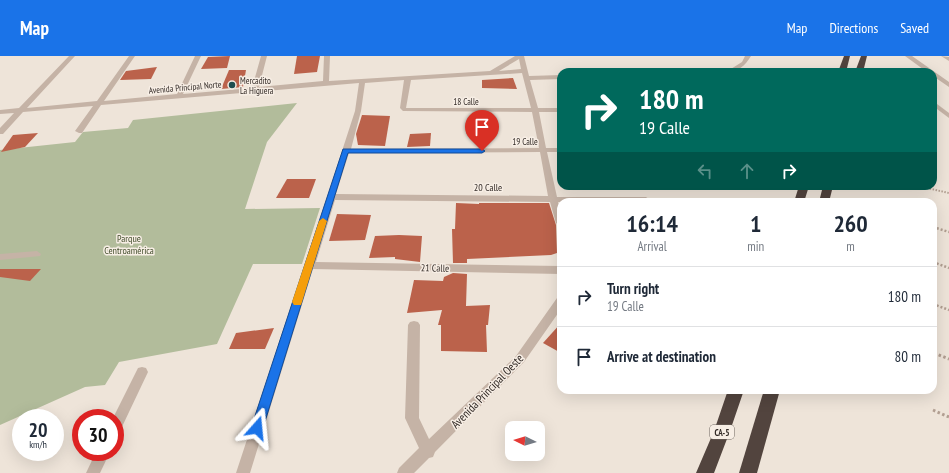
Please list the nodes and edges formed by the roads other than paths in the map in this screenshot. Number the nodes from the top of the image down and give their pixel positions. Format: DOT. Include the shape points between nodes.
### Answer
graph roads {
  1 [pos="72,56"];
  2 [pos="132,56"];
  3 [pos="198,56"];
  4 [pos="264,56"];
  5 [pos="327,56"];
  6 [pos="520,56"];
  7 [pos="748,56"];
  8 [pos="847,56"];
  9 [pos="864,56"];
  10 [pos="908,56"];
  11 [pos="944,56"];
  12 [pos="949,59"];
  13 [pos="736,68"];
  14 [pos="843,68"];
  15 [pos="861,68"];
  16 [pos="925,68"];
  17 [pos="491,73"];
  18 [pos="937,74"];
  19 [pos="526,75"];
  20 [pos="949,75"];
  21 [pos="557,77"];
  22 [pos="937,77"];
  23 [pos="408,78"];
  24 [pos="362,81"];
  25 [pos="326,83"];
  26 [pos="949,85"];
  27 [pos="255,90"];
  28 [pos="179,96"];
  29 [pos="98,103"];
  30 [pos="937,106"];
  31 [pos="20,110"];
  32 [pos="535,110"];
  33 [pos="557,110"];
  34 [pos="0,112"];
  35 [pos="949,116"];
  36 [pos="79,131"];
  37 [pos="0,132"];
  38 [pos="557,150"];
  39 [pos="346,151"];
  40 [pos="542,151"];
  41 [pos="331,197"];
  42 [pos="553,199"];
  43 [pos="557,199"];
  44 [pos="557,211"];
  45 [pos="37,254"];
  46 [pos="0,257"];
  47 [pos="309,265"];
  48 [pos="557,270"];
  49 [pos="557,307"];
  50 [pos="414,325"];
  51 [pos="142,372"];
  52 [pos="735,394"];
  53 [pos="771,394"];
  54 [pos="124,409"];
  55 [pos="428,452"];
  56 [pos="99,461"];
  57 [pos="93,473"];
  58 [pos="242,473"];
  59 [pos="404,473"];
  60 [pos="705,473"];
  61 [pos="748,473"];
  1 -- 31 [label="street"];
  2 -- 29 [label="street"];
  3 -- 28 [label="street"];
  4 -- 27 [label="street"];
  5 -- 25 [label="street"];
  6 -- 17 [label="street, Avenida Principal Norte"];
  6 -- 19 [label="street"];
  7 -- 13 [label="street" via="744,63"];
  8 -- 14 [label="highway"];
  9 -- 15 [label="highway"];
  10 -- 16 [label="street"];
  11 -- 12 [label="street"];
  17 -- 19 [label="street, Avenida Principal Norte"];
  17 -- 23 [label="street, Avenida Principal Norte"];
  18 -- 20 [label="street"];
  19 -- 21 [label="street, Avenida Principal Norte"];
  19 -- 32 [label="street"];
  22 -- 26 [label="street"];
  23 -- 24 [label="street, Avenida Principal Norte"];
  23 -- 32 [label="street, 18 Calle" via="403,108 405,110"];
  24 -- 25 [label="street, Avenida Principal Norte"];
  24 -- 39 [label="street" via="358,111"];
  25 -- 27 [label="street, Avenida Principal Norte"];
  27 -- 28 [label="street, Avenida Principal Norte"];
  28 -- 29 [label="street, Avenida Principal Norte"];
  29 -- 31 [label="street, Avenida Principal Norte"];
  29 -- 36 [label="street"];
  30 -- 35 [label="street"];
  31 -- 34 [label="street, Avenida Principal Norte"];
  31 -- 37 [label="street"];
  32 -- 33 [label="street, 18 Calle"];
  32 -- 40 [label="street"];
  38 -- 40 [label="street, 19 Calle"];
  39 -- 40 [label="street, 19 Calle"];
  39 -- 41 [label="street"];
  40 -- 42 [label="street"];
  41 -- 42 [label="street, 20 Calle"];
  41 -- 47 [label="street"];
  42 -- 43 [label="street, 20 Calle"];
  42 -- 44 [label="street"];
  45 -- 46 [label="lane"];
  47 -- 48 [label="street, 21 Calle"];
  47 -- 58 [label="street"];
  49 -- 55 [label="street, Avenida Principal Oeste" via="520,359"];
  50 -- 55 [label="street" via="412,418"];
  51 -- 54 [label="street"];
  52 -- 60 [label="highway, CA-5"];
  53 -- 61 [label="highway"];
  55 -- 59 [label="street, Avenida Principal Oeste"];
  56 -- 57 [label="street"];
}
